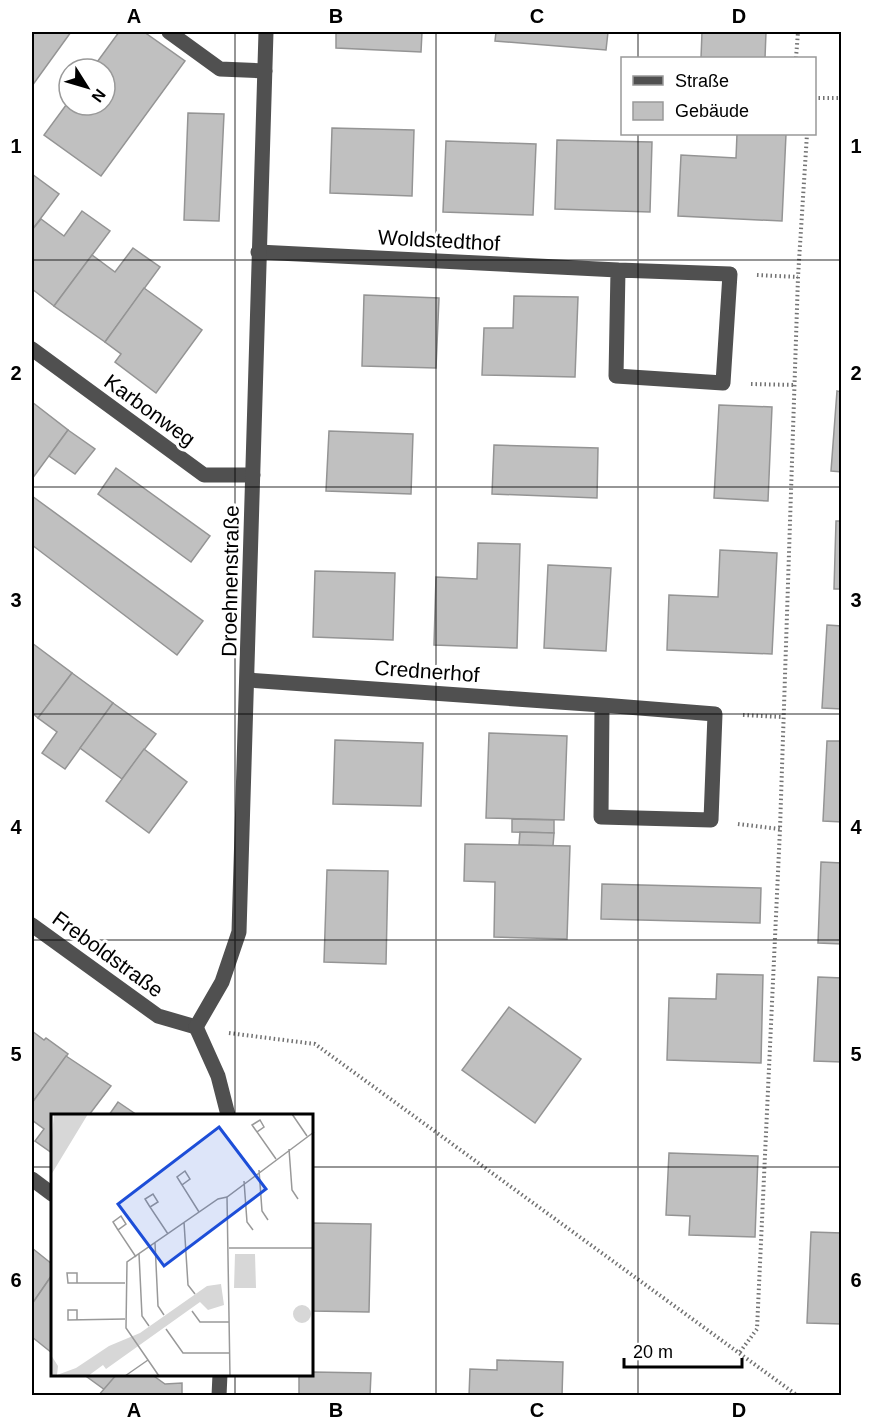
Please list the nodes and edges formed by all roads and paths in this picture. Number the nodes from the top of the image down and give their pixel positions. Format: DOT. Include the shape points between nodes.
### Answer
graph roads {
  1 [pos="169,32"];
  2 [pos="267,32"];
  3 [pos="798,32"];
  4 [pos="796,57"];
  5 [pos="265,71"];
  6 [pos="816,98"];
  7 [pos="842,98"];
  8 [pos="807,135"];
  9 [pos="258,252"];
  10 [pos="618,270"];
  11 [pos="730,274"];
  12 [pos="798,277"];
  13 [pos="32,349"];
  14 [pos="723,383"];
  15 [pos="796,385"];
  16 [pos="253,475"];
  17 [pos="248,680"];
  18 [pos="602,705"];
  19 [pos="715,714"];
  20 [pos="782,717"];
  21 [pos="711,820"];
  22 [pos="780,829"];
  23 [pos="32,925"];
  24 [pos="196,1027"];
  25 [pos="228,1114"];
  26 [pos="32,1179"];
  27 [pos="51,1193"];
  28 [pos="740,1352"];
  29 [pos="220,1376"];
  30 [pos="219,1395"];
  31 [pos="798,1395"];
  1 -- 5 [label="street" via="220,69"];
  2 -- 5 [label="street, Droehnenstraße"];
  3 -- 4 [label="path"];
  5 -- 9 [label="street, Droehnenstraße"];
  6 -- 7 [label="path"];
  8 -- 12 [label="path"];
  9 -- 10 [label="street, Woldstedthof"];
  9 -- 16 [label="street, Droehnenstraße"];
  10 -- 11 [label="street, Woldstedthof"];
  10 -- 14 [label="street" via="616,376"];
  11 -- 12 [label="path"];
  11 -- 14 [label="street"];
  12 -- 15 [label="path"];
  13 -- 16 [label="street, Karbonweg" via="204,475"];
  14 -- 15 [label="path"];
  15 -- 20 [label="path"];
  16 -- 17 [label="street, Droehnenstraße"];
  17 -- 18 [label="street, Crednerhof"];
  17 -- 24 [label="street, Droehnenstraße" via="239,932 222,982"];
  18 -- 19 [label="street, Crednerhof"];
  18 -- 21 [label="street" via="602,817"];
  19 -- 20 [label="path"];
  19 -- 21 [label="street"];
  20 -- 22 [label="path"];
  21 -- 22 [label="path"];
  22 -- 28 [label="path" via="757,1329"];
  23 -- 24 [label="street, Freboldstraße" via="158,1016"];
  24 -- 25 [label="street" via="218,1076"];
  24 -- 28 [label="path" via="315,1044"];
  26 -- 27 [label="street"];
  28 -- 31 [label="path"];
  29 -- 30 [label="street"];
}
